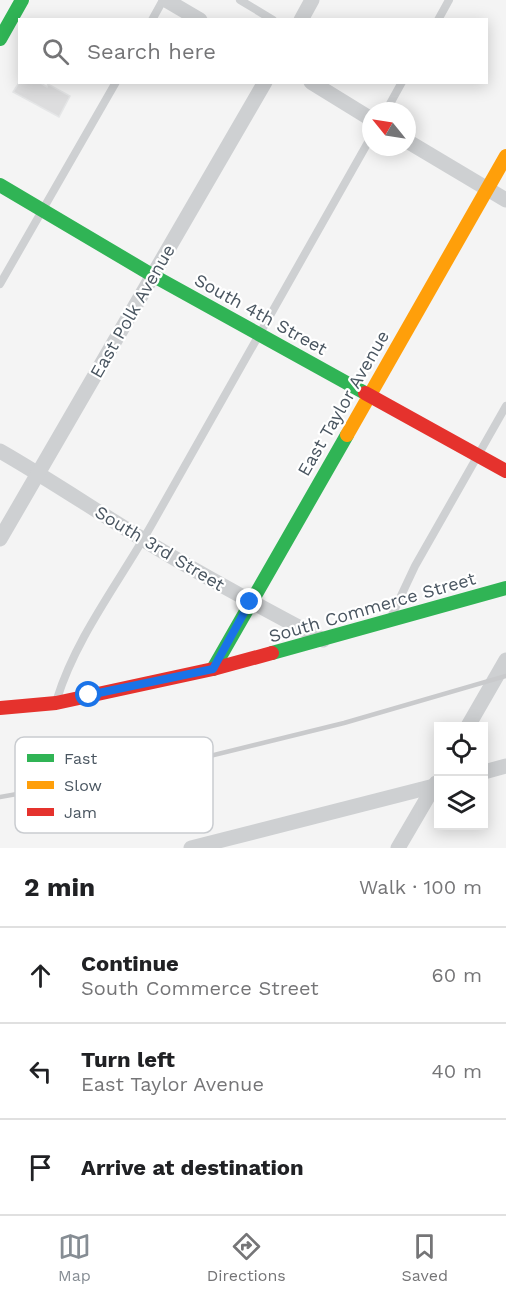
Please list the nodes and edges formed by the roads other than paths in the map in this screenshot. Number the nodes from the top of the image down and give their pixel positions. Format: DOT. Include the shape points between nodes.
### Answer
graph roads {
  1 [pos="22,0"];
  2 [pos="240,0"];
  3 [pos="312,0"];
  4 [pos="449,0"];
  5 [pos="169,1"];
  6 [pos="154,18"];
  7 [pos="197,18"];
  8 [pos="270,18"];
  9 [pos="302,18"];
  10 [pos="439,18"];
  11 [pos="0,39"];
  12 [pos="115,84"];
  13 [pos="264,84"];
  14 [pos="313,84"];
  15 [pos="401,84"];
  16 [pos="391,102"];
  17 [pos="362,114"];
  18 [pos="416,146"];
  19 [pos="362,153"];
  20 [pos="506,156"];
  21 [pos="0,185"];
  22 [pos="487,189"];
  23 [pos="506,200"];
  24 [pos="42,210"];
  25 [pos="152,275"];
  26 [pos="0,284"];
  27 [pos="260,334"];
  28 [pos="369,394"];
  29 [pos="506,406"];
  30 [pos="0,451"];
  31 [pos="478,456"];
  32 [pos="506,471"];
  33 [pos="38,473"];
  34 [pos="0,539"];
  35 [pos="143,540"];
  36 [pos="506,588"];
  37 [pos="250,602"];
  38 [pos="389,622"];
  39 [pos="323,640"];
  40 [pos="506,660"];
  41 [pos="213,669"];
  42 [pos="56,704"];
  43 [pos="0,708"];
  44 [pos="470,722"];
  45 [pos="506,766"];
  46 [pos="488,771"];
  47 [pos="434,784"];
  48 [pos="434,788"];
  49 [pos="211,846"];
  50 [pos="191,848"];
  51 [pos="398,848"];
  1 -- 11 [label="street"];
  2 -- 8 [label="lane"];
  3 -- 9 [label="street"];
  4 -- 10 [label="lane"];
  5 -- 6 [label="lane"];
  5 -- 7 [label="street"];
  12 -- 24 [label="lane"];
  13 -- 25 [label="street, East Polk Avenue"];
  14 -- 17 [label="street"];
  15 -- 16 [label="lane"];
  18 -- 22 [label="street"];
  19 -- 27 [label="lane"];
  20 -- 22 [label="street, East Taylor Avenue"];
  21 -- 24 [label="street, South 4th Street"];
  22 -- 23 [label="street"];
  22 -- 28 [label="street, East Taylor Avenue"];
  24 -- 25 [label="street, South 4th Street"];
  24 -- 26 [label="lane"];
  25 -- 27 [label="street, South 4th Street"];
  25 -- 33 [label="street, East Polk Avenue"];
  27 -- 28 [label="street, South 4th Street"];
  27 -- 35 [label="lane"];
  28 -- 31 [label="street, South 4th Street"];
  28 -- 37 [label="street, East Taylor Avenue"];
  29 -- 31 [label="lane"];
  30 -- 33 [label="street, South 3rd Street"];
  31 -- 32 [label="street, South 4th Street"];
  31 -- 38 [label="lane" via="415,566"];
  33 -- 34 [label="street, East Polk Avenue"];
  33 -- 35 [label="street, South 3rd Street"];
  35 -- 37 [label="street, South 3rd Street"];
  35 -- 42 [label="lane" via="65,674"];
  36 -- 38 [label="street, South Commerce Street"];
  37 -- 39 [label="street, South 3rd Street"];
  37 -- 41 [label="street, East Taylor Avenue"];
  38 -- 39 [label="street, South Commerce Street"];
  39 -- 41 [label="street, South Commerce Street"];
  40 -- 44 [label="street"];
  41 -- 42 [label="street, South Commerce Street"];
  42 -- 43 [label="street, South Commerce Street"];
  45 -- 46 [label="street"];
  47 -- 49 [label="street"];
  48 -- 51 [label="street"];
  49 -- 50 [label="street"];
}
